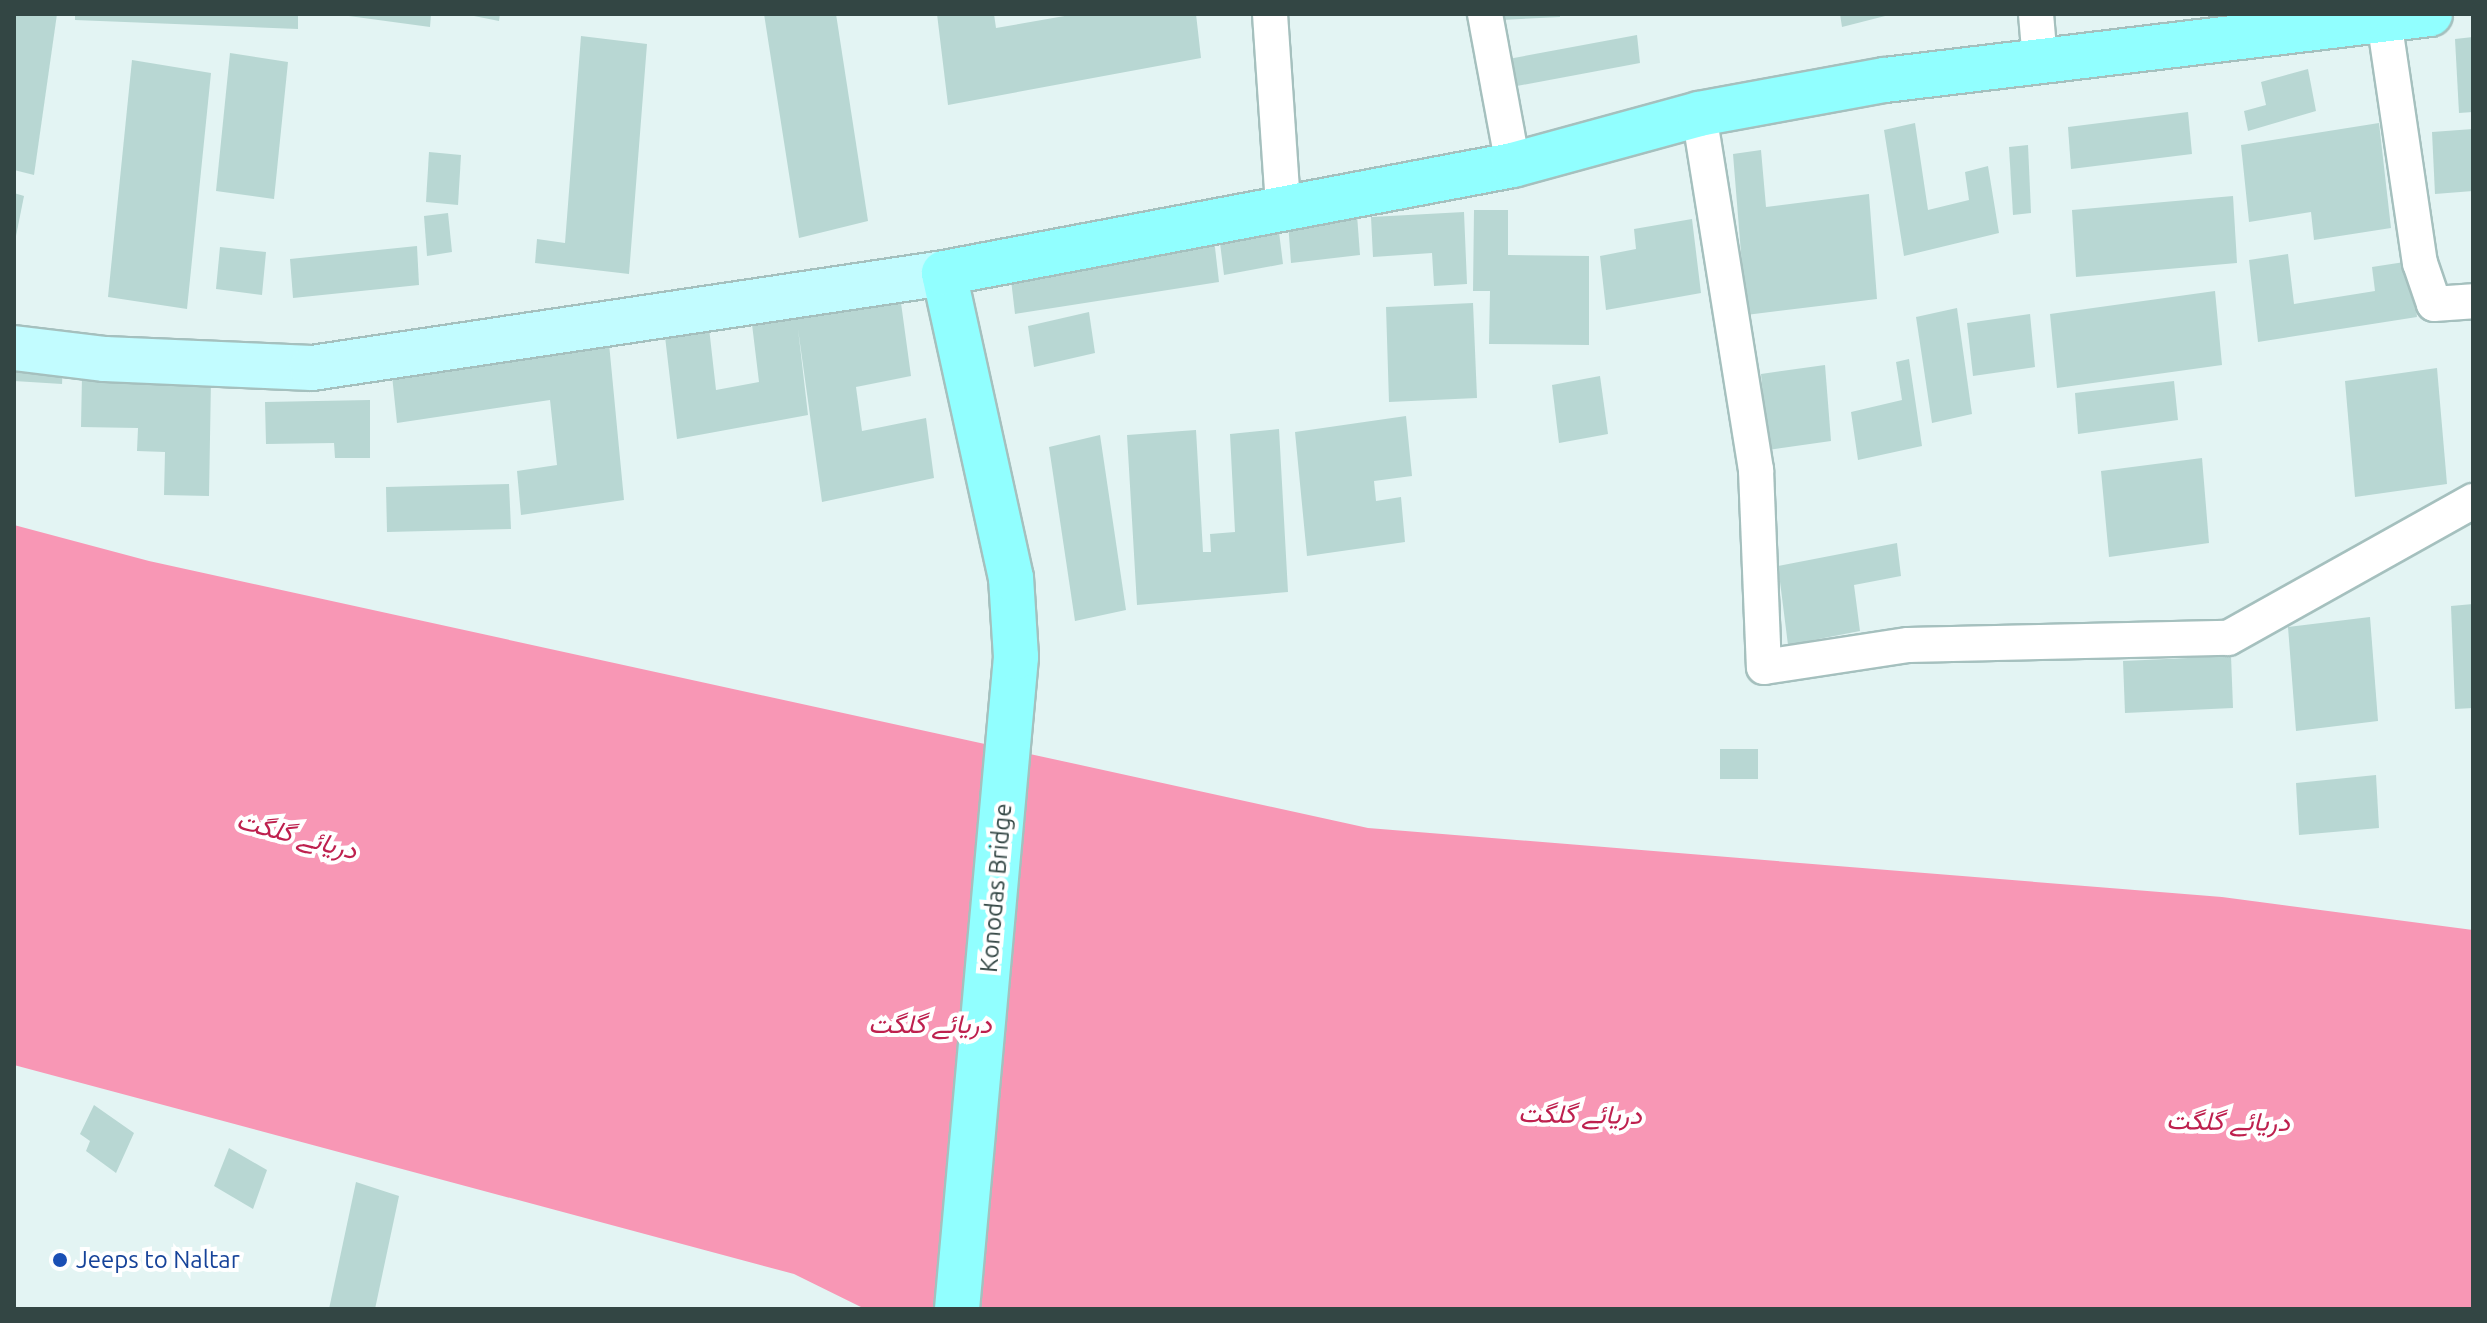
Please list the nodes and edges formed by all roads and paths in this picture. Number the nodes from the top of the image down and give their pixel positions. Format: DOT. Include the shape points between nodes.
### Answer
graph roads {
  1 [pos="1270,14"];
  2 [pos="1485,14"];
  3 [pos="2036,14"];
  4 [pos="2430,14"];
  5 [pos="2384,20"];
  6 [pos="2040,61"];
  7 [pos="1699,114"];
  8 [pos="1513,165"];
  9 [pos="1283,206"];
  10 [pos="944,273"];
  11 [pos="2473,301"];
  12 [pos="14,348"];
  13 [pos="2473,501"];
  14 [pos="957,1309"];
  1 -- 9 [label="street"];
  2 -- 8 [label="street"];
  3 -- 6 [label="street"];
  4 -- 5 [label="main road"];
  5 -- 6 [label="main road"];
  5 -- 11 [label="street" via="2420,263 2434,304"];
  6 -- 7 [label="main road" via="1885,80"];
  7 -- 8 [label="main road"];
  7 -- 13 [label="street" via="1756,470 1764,667 1908,645 2228,638"];
  8 -- 9 [label="main road"];
  9 -- 10 [label="main road"];
  10 -- 12 [label="main road" via="312,368 137,361"];
  10 -- 14 [label="main road, Konodas Bridge" via="1011,578 1016,657"];
}
